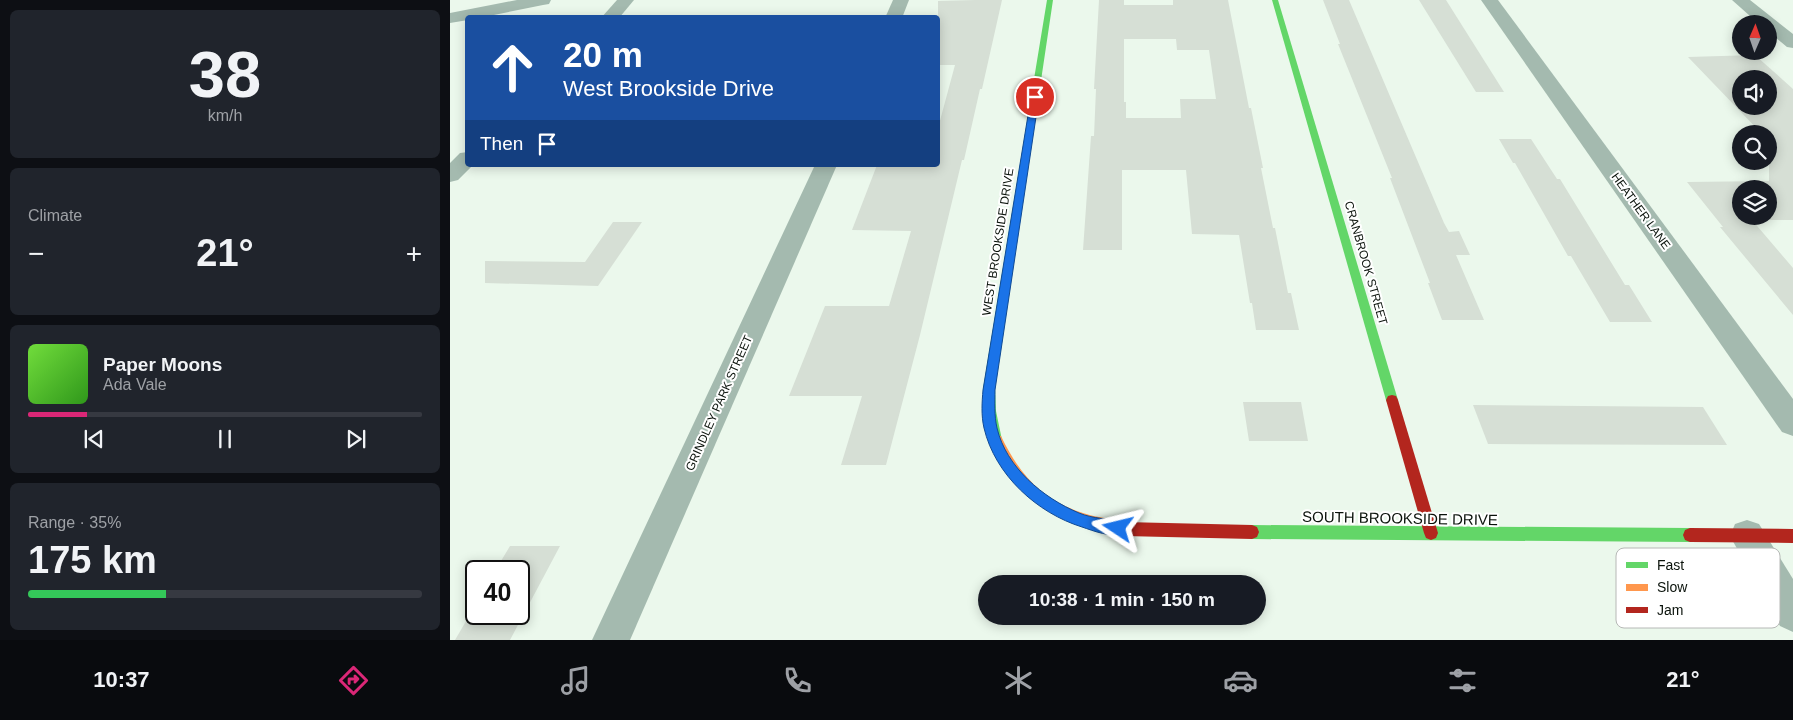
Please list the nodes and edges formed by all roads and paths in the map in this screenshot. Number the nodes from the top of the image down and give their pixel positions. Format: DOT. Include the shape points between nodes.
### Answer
graph roads {
  1 [pos="543,0"];
  2 [pos="626,0"];
  3 [pos="901,0"];
  4 [pos="1050,0"];
  5 [pos="1275,0"];
  6 [pos="1489,0"];
  7 [pos="1740,0"];
  8 [pos="465,15"];
  9 [pos="466,15"];
  10 [pos="612,15"];
  11 [pos="894,15"];
  12 [pos="450,18"];
  13 [pos="1793,43"];
  14 [pos="465,161"];
  15 [pos="825,167"];
  16 [pos="450,175"];
  17 [pos="1793,423"];
  18 [pos="1020,480"];
  19 [pos="1431,533"];
  20 [pos="1747,536"];
  21 [pos="1793,536"];
  22 [pos="1754,548"];
  23 [pos="1780,591"];
  24 [pos="1793,613"];
  25 [pos="611,640"];
  1 -- 9 [label="street"];
  2 -- 10 [label="street"];
  3 -- 11 [label="street"];
  4 -- 18 [label="street, WEST BROOKSIDE DRIVE" via="989,390 989,418 997,447 1007,466"];
  5 -- 19 [label="street, CRANBROOK STREET"];
  6 -- 17 [label="street, HEATHER LANE"];
  7 -- 13 [label="street"];
  8 -- 12 [label="street"];
  14 -- 16 [label="street"];
  15 -- 25 [label="street, GRINDLEY PARK STREET"];
  18 -- 19 [label="street, SOUTH BROOKSIDE DRIVE" via="1033,494 1076,518 1127,530"];
  19 -- 20 [label="street, SOUTH BROOKSIDE DRIVE"];
  20 -- 21 [label="street, SOUTH BROOKSIDE DRIVE"];
  20 -- 22 [label="street"];
  23 -- 24 [label="street"];
}
